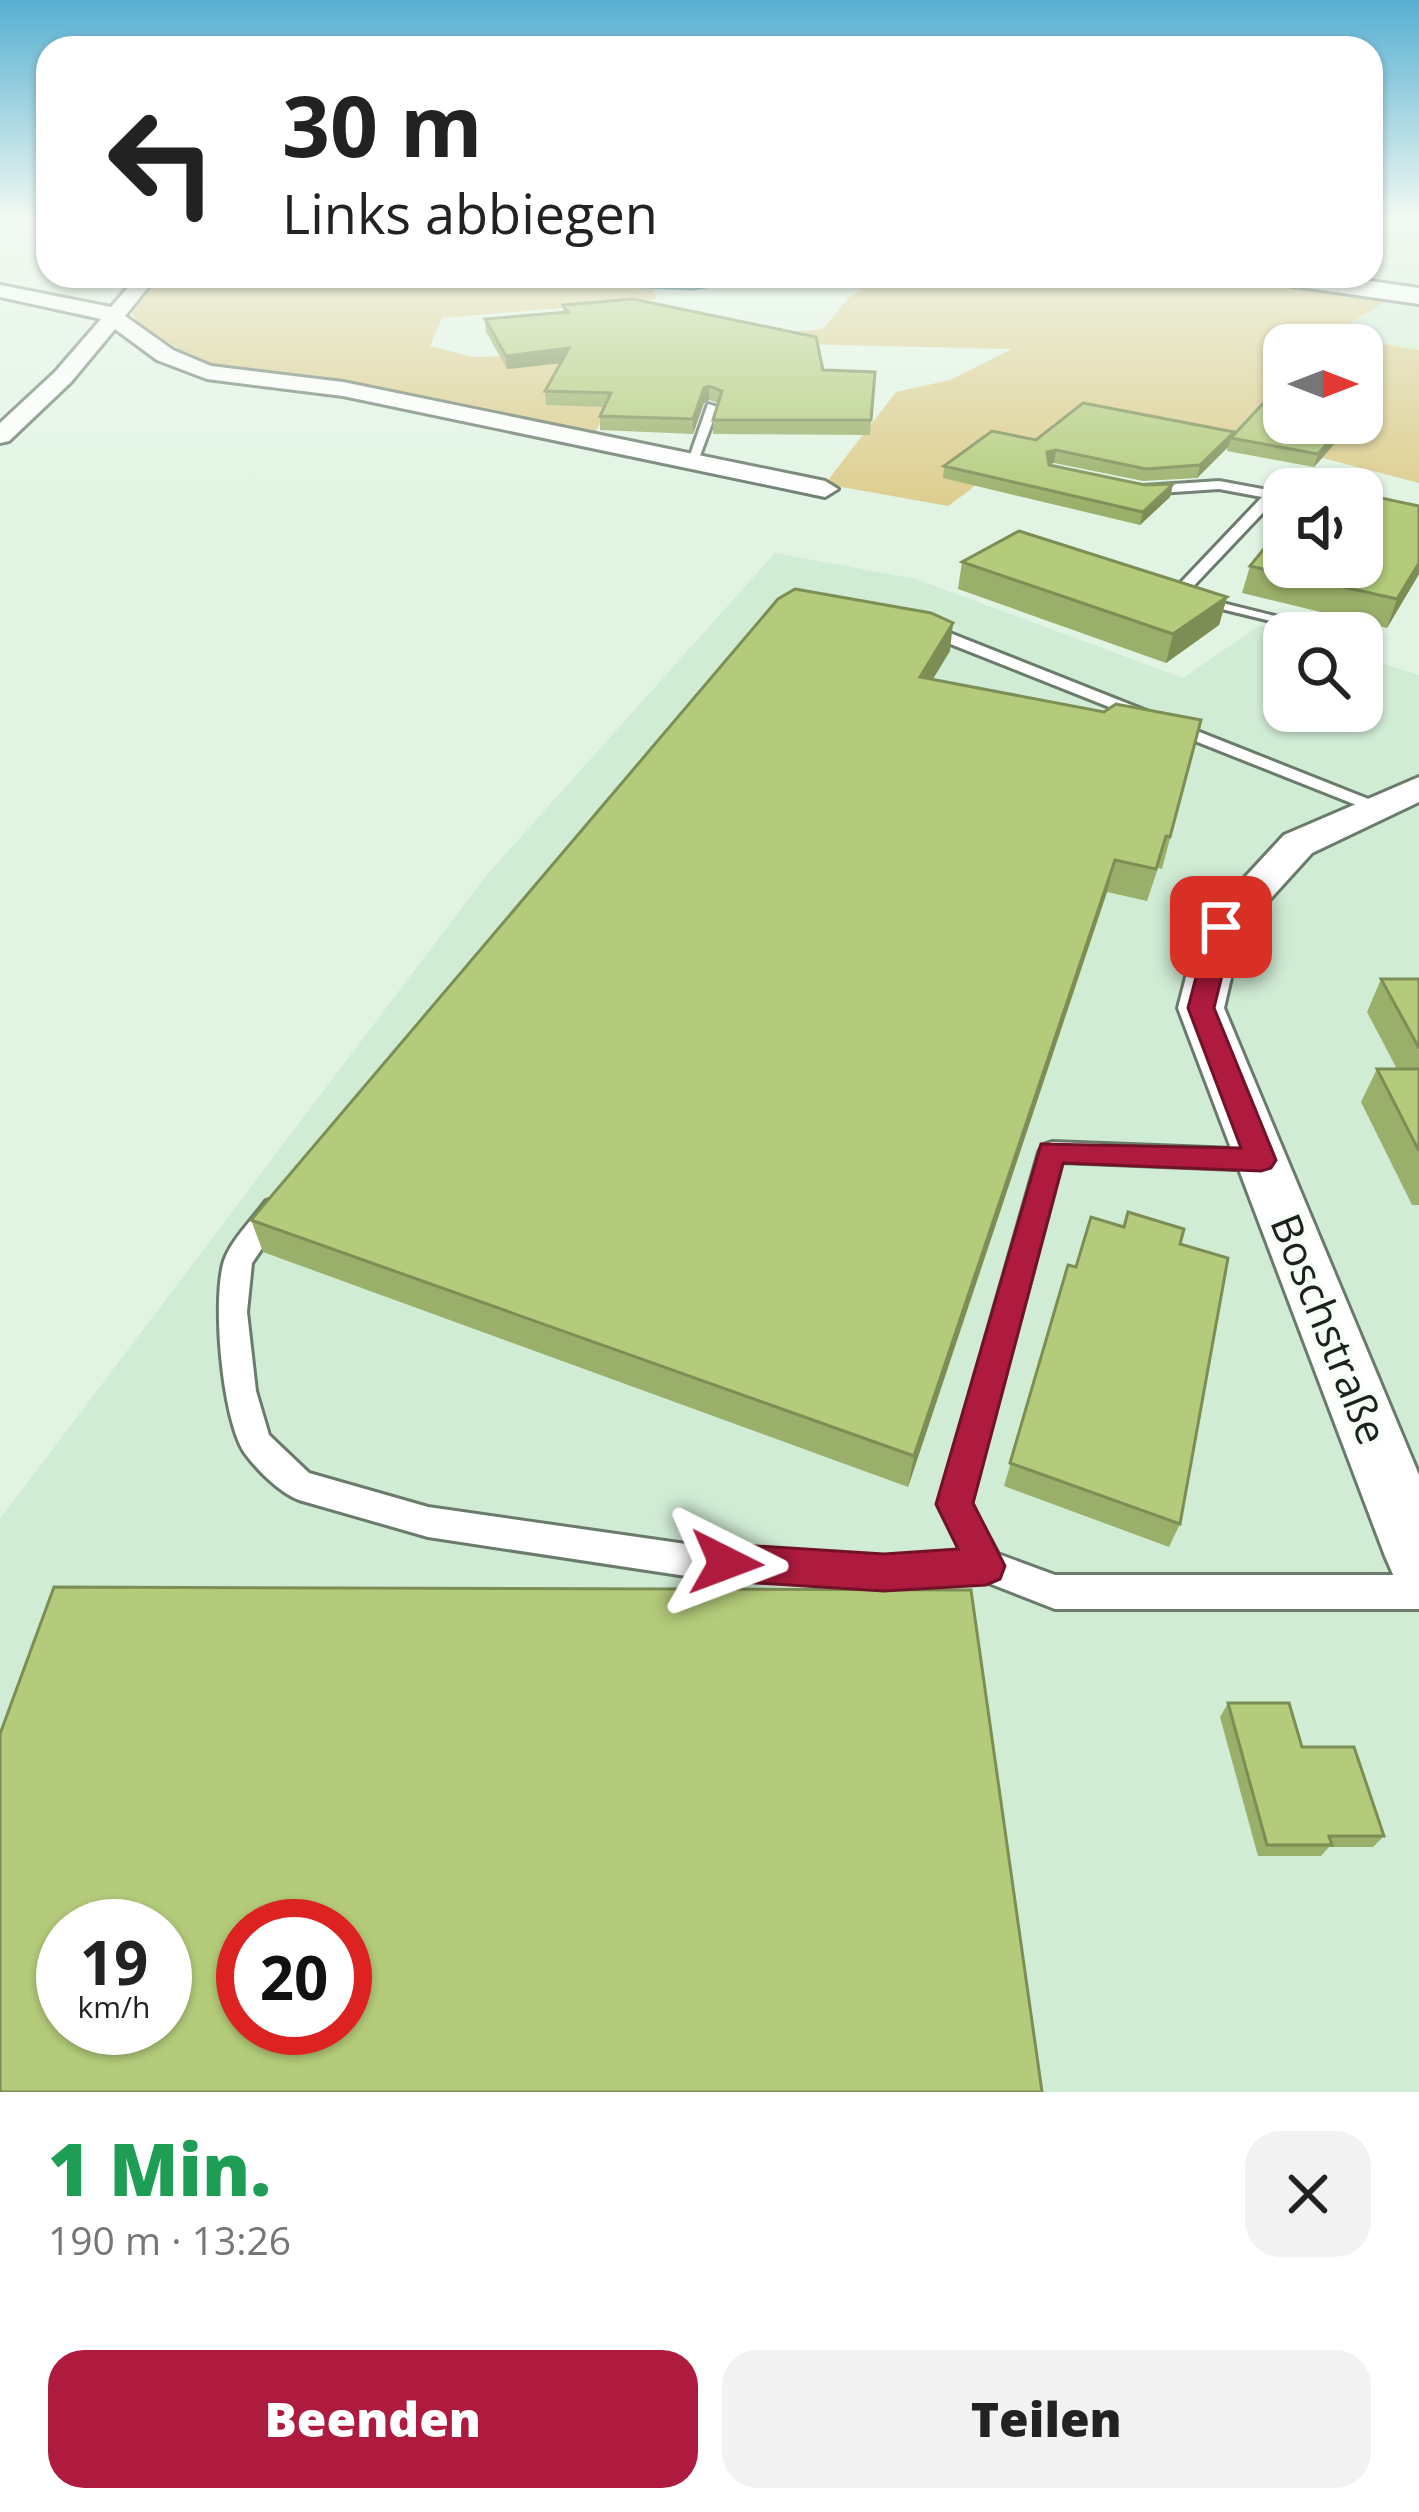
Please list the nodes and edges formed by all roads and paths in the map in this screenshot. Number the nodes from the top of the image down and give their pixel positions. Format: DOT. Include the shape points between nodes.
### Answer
graph roads {
  1 [pos="113,315"];
  2 [pos="114,316"];
  3 [pos="712,407"];
  4 [pos="0,436"];
  5 [pos="692,461"];
  6 [pos="1121,485"];
  7 [pos="825,489"];
  8 [pos="1263,493"];
  9 [pos="1263,511"];
  10 [pos="885,616"];
  11 [pos="1263,618"];
  12 [pos="1398,797"];
  13 [pos="1261,1160"];
  14 [pos="290,1191"];
  15 [pos="1419,1556"];
  16 [pos="986,1566"];
  17 [pos="1419,1592"];
  1 -- 4 [label="street"];
  2 -- 5 [label="street" via="165,355 207,372 343,389"];
  3 -- 5 [label="lane"];
  5 -- 7 [label="street"];
  6 -- 8 [label="lane"];
  9 -- 11 [label="lane" via="1176,596"];
  10 -- 12 [label="lane"];
  12 -- 13 [label="street, Boschstraße" via="1298,844 1221,927 1201,1008"];
  13 -- 15 [label="street, Boschstraße"];
  13 -- 16 [label="lane" via="1052,1152 954,1504"];
  14 -- 16 [label="lane" via="238,1261 232,1312 256,1443 298,1485 428,1522 686,1560 884,1573"];
  16 -- 17 [label="lane" via="1055,1592"];
}
